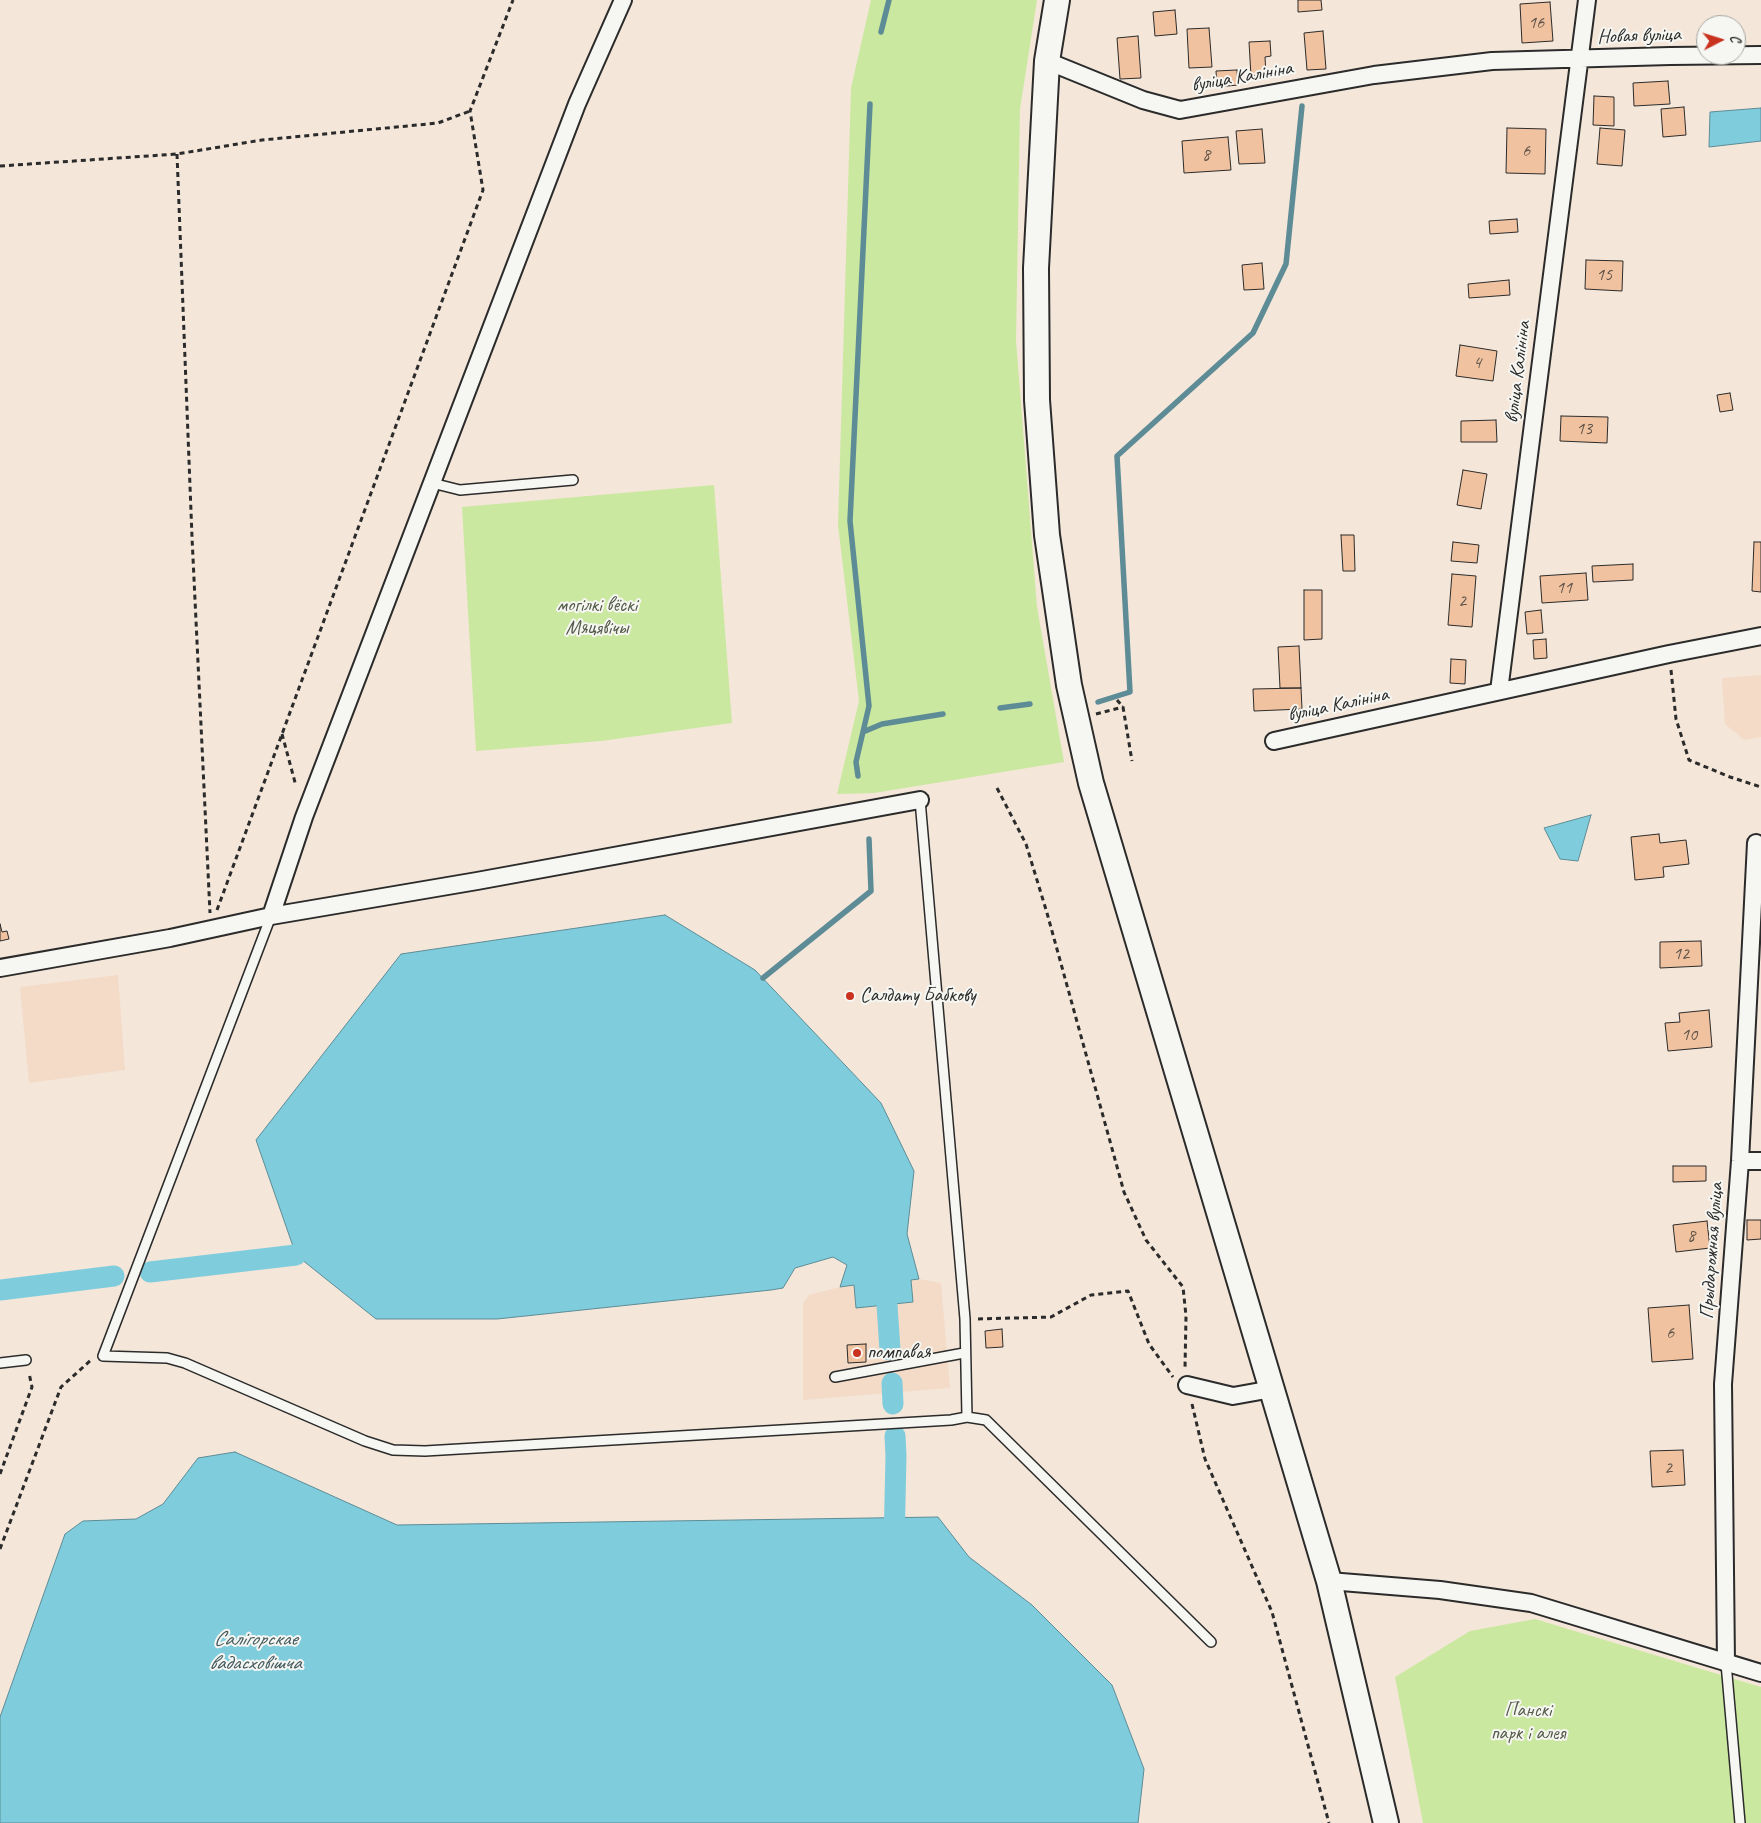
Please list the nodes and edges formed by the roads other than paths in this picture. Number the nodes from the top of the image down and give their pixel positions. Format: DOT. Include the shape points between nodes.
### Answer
graph roads {
  1 [pos="624,0"];
  2 [pos="1057,0"];
  3 [pos="1587,0"];
  4 [pos="1761,55"];
  5 [pos="1579,59"];
  6 [pos="1047,60"];
  7 [pos="574,480"];
  8 [pos="432,483"];
  9 [pos="1761,636"];
  10 [pos="1499,691"];
  11 [pos="1274,741"];
  12 [pos="920,800"];
  13 [pos="1756,842"];
  14 [pos="271,916"];
  15 [pos="0,968"];
  16 [pos="1740,1161"];
  17 [pos="1761,1161"];
  18 [pos="964,1353"];
  19 [pos="26,1360"];
  20 [pos="0,1363"];
  21 [pos="835,1377"];
  22 [pos="1187,1385"];
  23 [pos="1272,1389"];
  24 [pos="967,1417"];
  25 [pos="1328,1581"];
  26 [pos="1211,1642"];
  27 [pos="1726,1663"];
  28 [pos="1761,1673"];
  29 [pos="1386,1823"];
  30 [pos="1740,1823"];
  1 -- 8 [label="street" via="577,104"];
  2 -- 6 [label="main road"];
  3 -- 5 [label="street, вуліца Калініна"];
  4 -- 5 [label="street, Новая вуліца"];
  5 -- 6 [label="street, вуліца Калініна" via="1492,60 1384,73 1180,110 1143,100"];
  5 -- 10 [label="street, вуліца Калініна"];
  6 -- 23 [label="main road" via="1036,268 1038,400 1047,535 1069,685 1090,783"];
  7 -- 8 [label="lane" via="460,490"];
  8 -- 14 [label="street" via="304,817"];
  9 -- 10 [label="street, вуліца Калініна"];
  10 -- 11 [label="street, вуліца Калініна"];
  12 -- 14 [label="street"];
  12 -- 18 [label="lane" via="965,1319"];
  13 -- 16 [label="street, Прыдарожная вуліца"];
  14 -- 15 [label="street" via="170,938"];
  14 -- 24 [label="lane" via="103,1356 167,1358 185,1363 365,1441 393,1450 425,1451"];
  16 -- 17 [label="street"];
  16 -- 27 [label="street, Прыдарожная вуліца" via="1723,1384"];
  18 -- 21 [label="lane"];
  18 -- 24 [label="lane"];
  19 -- 20 [label="lane"];
  22 -- 23 [label="street" via="1233,1396"];
  23 -- 25 [label="main road"];
  24 -- 26 [label="lane" via="986,1420"];
  25 -- 27 [label="street" via="1440,1590 1531,1603"];
  25 -- 29 [label="main road"];
  27 -- 28 [label="street"];
  27 -- 30 [label="lane"];
}
